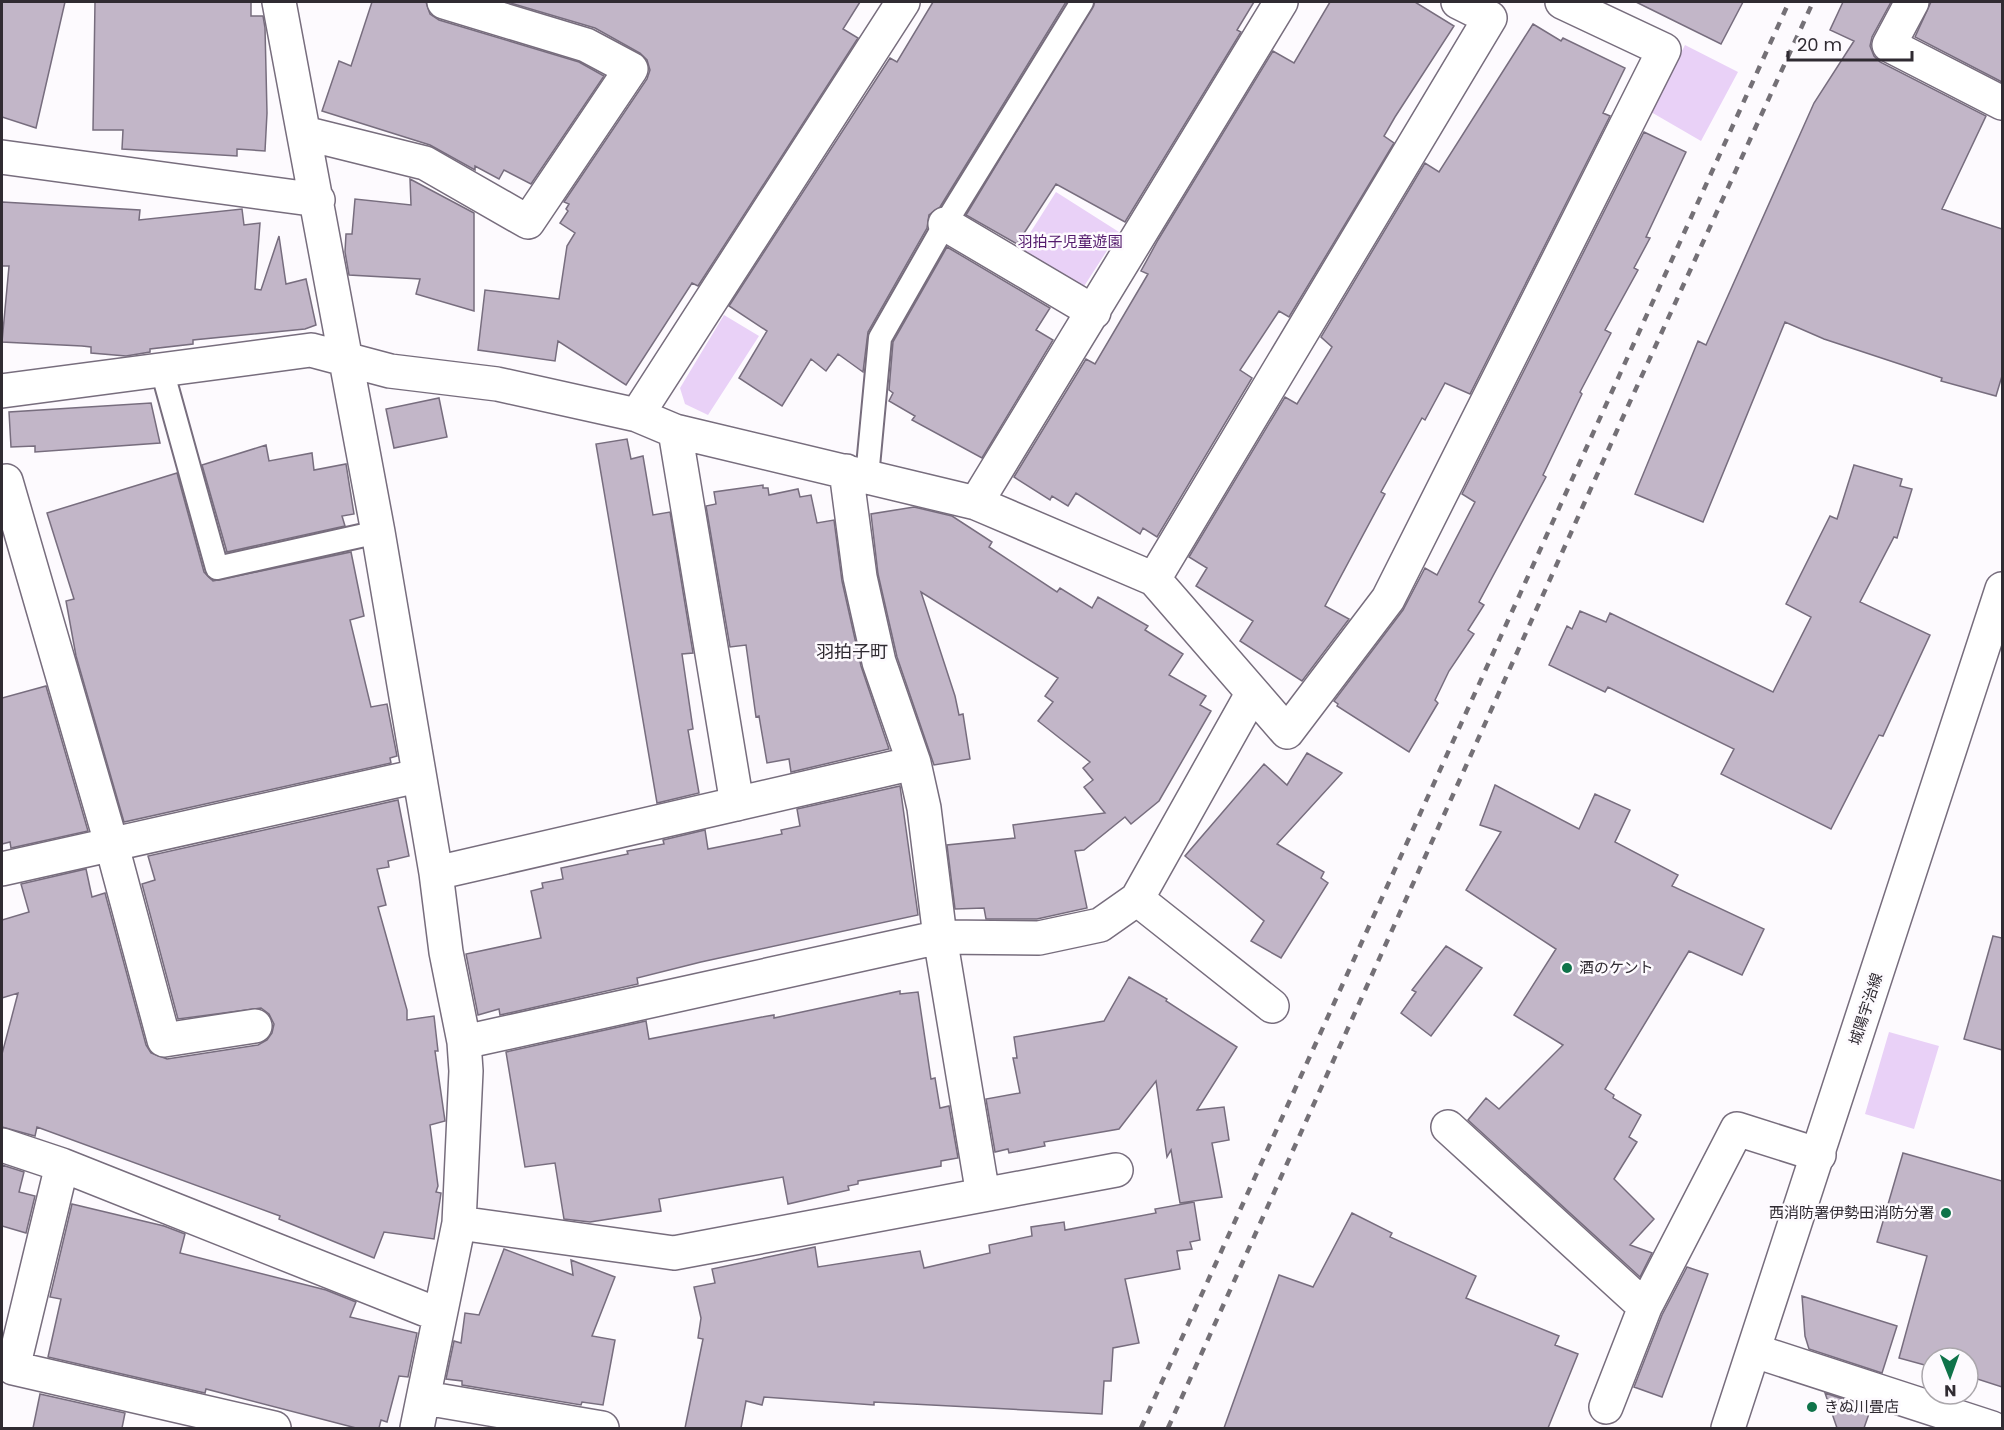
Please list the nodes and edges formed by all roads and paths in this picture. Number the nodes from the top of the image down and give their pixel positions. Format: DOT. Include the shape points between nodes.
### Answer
graph roads {
  1 [pos="279,2"];
  2 [pos="444,2"];
  3 [pos="903,2"];
  4 [pos="1082,2"];
  5 [pos="1281,2"];
  6 [pos="1458,2"];
  7 [pos="1562,2"];
  8 [pos="1912,2"];
  9 [pos="1497,10"];
  10 [pos="2002,103"];
  11 [pos="304,133"];
  12 [pos="2,157"];
  13 [pos="318,200"];
  14 [pos="945,224"];
  15 [pos="1094,312"];
  16 [pos="346,360"];
  17 [pos="162,370"];
  18 [pos="2,391"];
  19 [pos="637,415"];
  20 [pos="675,431"];
  21 [pos="857,474"];
  22 [pos="3,475"];
  23 [pos="976,503"];
  24 [pos="378,532"];
  25 [pos="1154,579"];
  26 [pos="2002,589"];
  27 [pos="1252,694"];
  28 [pos="914,763"];
  29 [pos="418,776"];
  30 [pos="737,804"];
  31 [pos="112,846"];
  32 [pos="2,869"];
  33 [pos="436,873"];
  34 [pos="1137,899"];
  35 [pos="940,937"];
  36 [pos="1272,1006"];
  37 [pos="255,1026"];
  38 [pos="464,1042"];
  39 [pos="1448,1127"];
  40 [pos="2,1145"];
  41 [pos="1819,1155"];
  42 [pos="62,1165"];
  43 [pos="1116,1170"];
  44 [pos="983,1195"];
  45 [pos="459,1223"];
  46 [pos="1645,1307"];
  47 [pos="439,1315"];
  48 [pos="1755,1350"];
  49 [pos="1606,1407"];
  50 [pos="421,1413"];
  51 [pos="274,1428"];
  52 [pos="602,1428"];
  53 [pos="1728,1428"];
  54 [pos="1992,1428"];
  1 -- 11 [label="street"];
  2 -- 11 [label="street" via="586,45 631,69 528,222 425,163"];
  3 -- 19 [label="street"];
  4 -- 14 [label="lane"];
  5 -- 15 [label="street"];
  6 -- 9 [label="street"];
  7 -- 27 [label="street" via="1664,50 1388,599 1287,732"];
  8 -- 10 [label="street" via="1888,45"];
  9 -- 25 [label="street"];
  11 -- 13 [label="street"];
  12 -- 13 [label="street"];
  13 -- 16 [label="street"];
  14 -- 15 [label="street"];
  14 -- 21 [label="lane" via="880,338"];
  15 -- 23 [label="street"];
  16 -- 17 [label="street" via="311,350"];
  16 -- 19 [label="street" via="390,371 497,384"];
  16 -- 24 [label="street"];
  17 -- 18 [label="street"];
  17 -- 24 [label="lane" via="217,568"];
  19 -- 20 [label="street"];
  20 -- 21 [label="street"];
  20 -- 30 [label="street"];
  21 -- 23 [label="street"];
  21 -- 28 [label="street" via="860,577 879,662"];
  22 -- 31 [label="street"];
  23 -- 25 [label="street"];
  24 -- 29 [label="street"];
  25 -- 27 [label="street"];
  26 -- 41 [label="street, 城陽宇治線"];
  27 -- 34 [label="street"];
  28 -- 30 [label="street"];
  28 -- 35 [label="street" via="924,808"];
  29 -- 31 [label="street"];
  29 -- 33 [label="street"];
  30 -- 33 [label="street"];
  31 -- 32 [label="street"];
  31 -- 37 [label="street" via="164,1040"];
  33 -- 38 [label="street" via="446,952"];
  34 -- 35 [label="street" via="1100,925 1039,938"];
  34 -- 36 [label="street"];
  35 -- 38 [label="street"];
  35 -- 44 [label="street"];
  38 -- 45 [label="street"];
  39 -- 46 [label="street"];
  40 -- 42 [label="street"];
  41 -- 46 [label="street" via="1737,1129"];
  41 -- 48 [label="street, 城陽宇治線"];
  42 -- 47 [label="street"];
  42 -- 51 [label="street" via="13,1368"];
  43 -- 44 [label="street"];
  44 -- 45 [label="street" via="674,1253"];
  45 -- 47 [label="street"];
  46 -- 49 [label="street"];
  47 -- 50 [label="street"];
  48 -- 53 [label="street, 城陽宇治線"];
  48 -- 54 [label="street"];
  50 -- 52 [label="street"];
}
